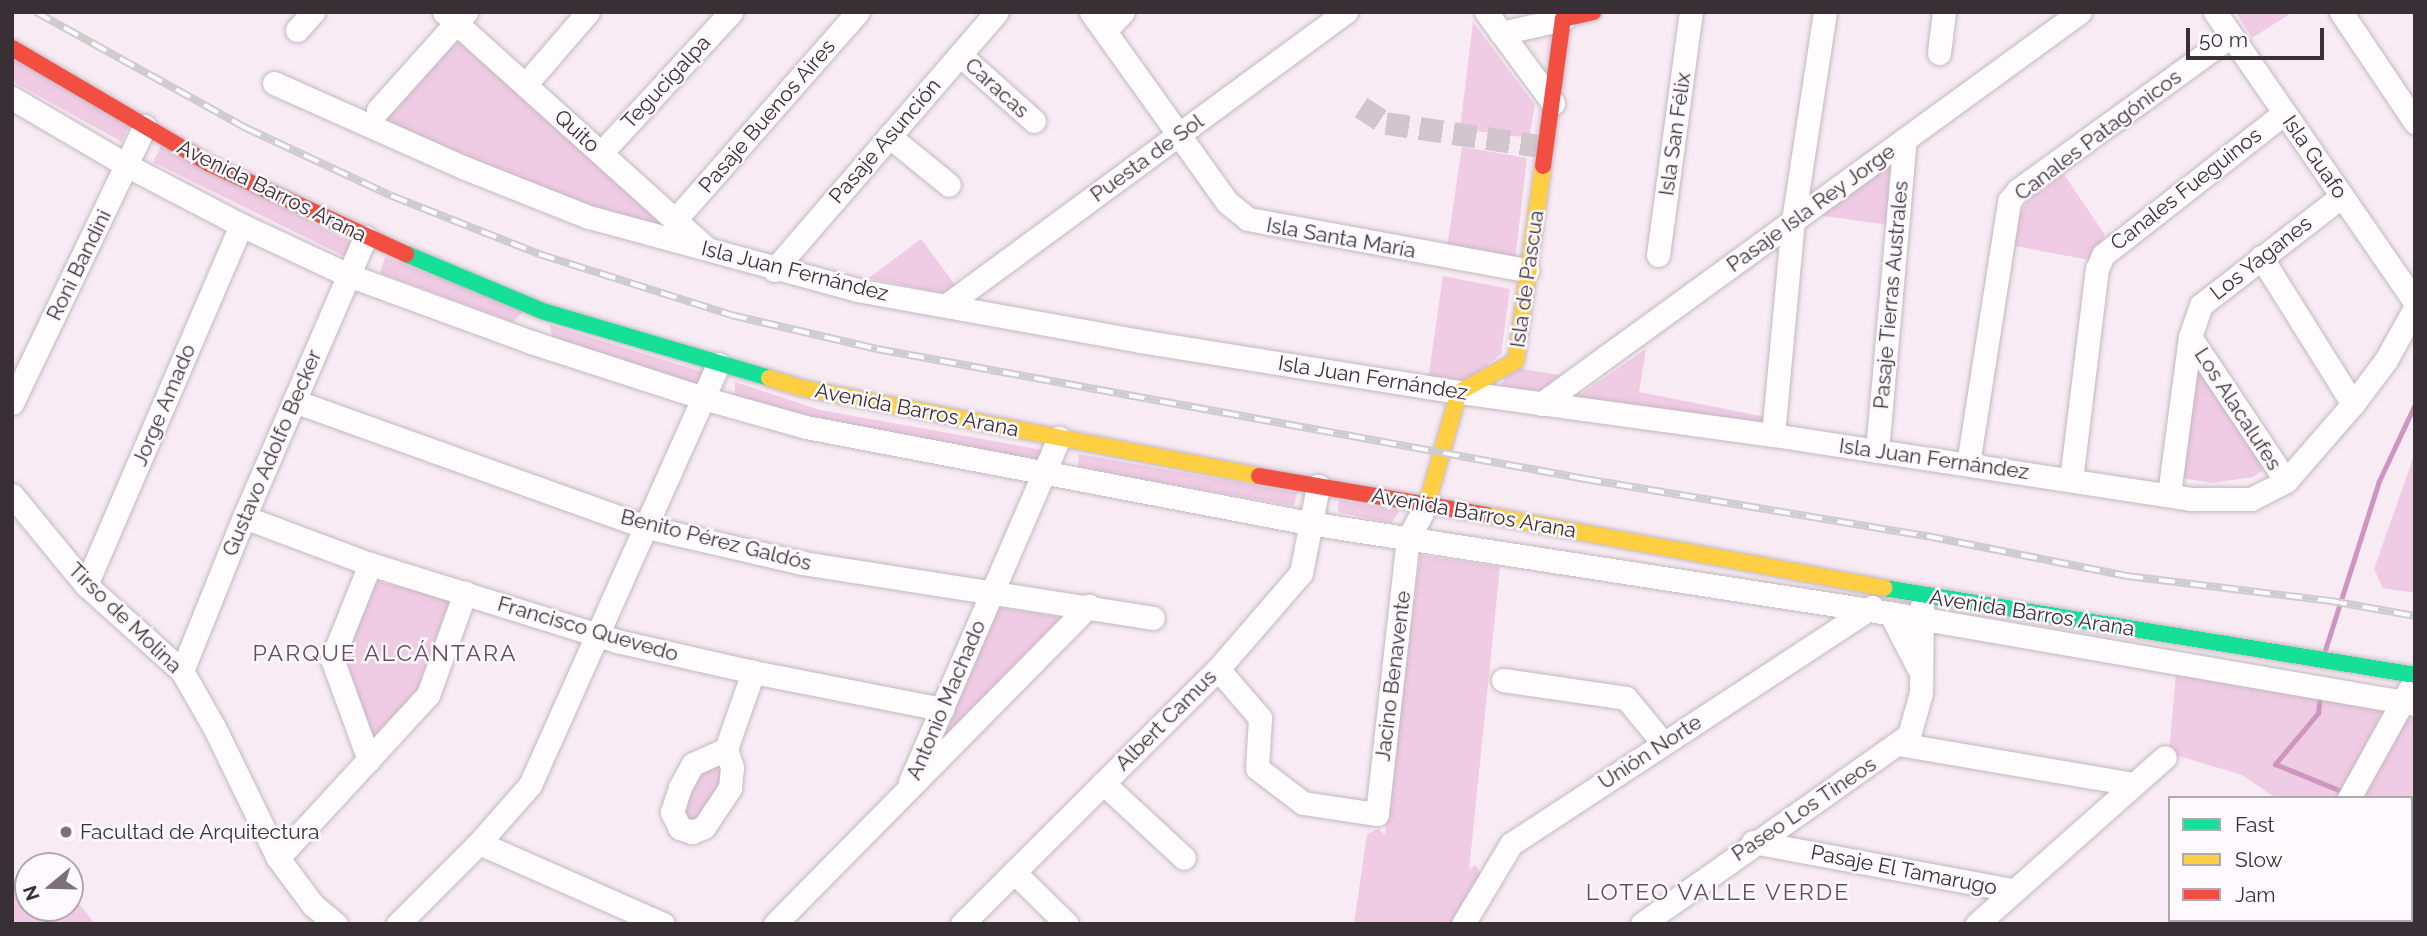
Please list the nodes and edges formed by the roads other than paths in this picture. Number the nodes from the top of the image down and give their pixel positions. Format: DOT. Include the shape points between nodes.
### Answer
graph roads {
  1 [pos="313,12"];
  2 [pos="589,12"];
  3 [pos="731,12"];
  4 [pos="858,12"];
  5 [pos="996,12"];
  6 [pos="1122,12"];
  7 [pos="1346,12"];
  8 [pos="1486,12"];
  9 [pos="1593,12"];
  10 [pos="1691,12"];
  11 [pos="1825,12"];
  12 [pos="1944,12"];
  13 [pos="2080,12"];
  14 [pos="2215,12"];
  15 [pos="2341,12"];
  16 [pos="455,16"];
  17 [pos="1563,19"];
  18 [pos="1098,21"];
  19 [pos="298,30"];
  20 [pos="1501,33"];
  21 [pos="2231,36"];
  22 [pos="12,48"];
  23 [pos="1939,53"];
  24 [pos="960,55"];
  25 [pos="274,83"];
  26 [pos="525,85"];
  27 [pos="1553,103"];
  28 [pos="15,105"];
  29 [pos="378,110"];
  30 [pos="2284,113"];
  31 [pos="1034,121"];
  32 [pos="2415,122"];
  33 [pos="145,126"];
  34 [pos="1178,135"];
  35 [pos="889,136"];
  36 [pos="1906,139"];
  37 [pos="601,153"];
  38 [pos="126,165"];
  39 [pos="949,185"];
  40 [pos="2342,196"];
  41 [pos="675,220"];
  42 [pos="1793,221"];
  43 [pos="241,225"];
  44 [pos="365,237"];
  45 [pos="709,251"];
  46 [pos="1658,255"];
  47 [pos="2261,257"];
  48 [pos="774,270"];
  49 [pos="1527,270"];
  50 [pos="348,275"];
  51 [pos="2415,302"];
  52 [pos="948,304"];
  53 [pos="2415,308"];
  54 [pos="542,311"];
  55 [pos="2190,337"];
  56 [pos="531,342"];
  57 [pos="718,365"];
  58 [pos="1459,391"];
  59 [pos="703,398"];
  60 [pos="294,401"];
  61 [pos="12,403"];
  62 [pos="1541,404"];
  63 [pos="2353,404"];
  64 [pos="1773,435"];
  65 [pos="1059,438"];
  66 [pos="1877,451"];
  67 [pos="1968,464"];
  68 [pos="1044,473"];
  69 [pos="2071,480"];
  70 [pos="2286,481"];
  71 [pos="1318,486"];
  72 [pos="2169,494"];
  73 [pos="12,495"];
  74 [pos="1427,504"];
  75 [pos="244,517"];
  76 [pos="1309,523"];
  77 [pos="646,527"];
  78 [pos="1408,539"];
  79 [pos="370,564"];
  80 [pos="1859,584"];
  81 [pos="86,585"];
  82 [pos="992,592"];
  83 [pos="465,593"];
  84 [pos="1915,594"];
  85 [pos="1804,600"];
  86 [pos="1089,606"];
  87 [pos="1866,609"];
  88 [pos="1890,613"];
  89 [pos="1153,618"];
  90 [pos="1921,618"];
  91 [pos="596,634"];
  92 [pos="1827,637"];
  93 [pos="1218,669"];
  94 [pos="182,671"];
  95 [pos="753,672"];
  96 [pos="1921,674"];
  97 [pos="2415,677"];
  98 [pos="1503,680"];
  99 [pos="2409,703"];
  100 [pos="942,709"];
  101 [pos="1663,743"];
  102 [pos="1899,744"];
  103 [pos="726,749"];
  104 [pos="2165,757"];
  105 [pos="369,760"];
  106 [pos="1103,783"];
  107 [pos="2133,784"];
  108 [pos="2350,796"];
  109 [pos="904,797"];
  110 [pos="1753,842"];
  111 [pos="480,843"];
  112 [pos="278,858"];
  113 [pos="1184,858"];
  114 [pos="1014,872"];
  115 [pos="2013,890"];
  116 [pos="336,924"];
  117 [pos="398,924"];
  118 [pos="663,924"];
  119 [pos="775,924"];
  120 [pos="962,924"];
  121 [pos="1066,924"];
  122 [pos="1463,924"];
  123 [pos="1642,924"];
  124 [pos="1977,924"];
  1 -- 19 [label="street"];
  2 -- 26 [label="street"];
  3 -- 37 [label="street, Tegucigalpa"];
  4 -- 41 [label="street, Pasaje Buenos Aires"];
  5 -- 24 [label="street, Pasaje Asunción"];
  6 -- 18 [label="street"];
  7 -- 34 [label="street, Puesta de Sol"];
  8 -- 20 [label="street"];
  9 -- 17 [label="main road"];
  10 -- 46 [label="street, Isla San Félix"];
  11 -- 42 [label="street"];
  12 -- 23 [label="street"];
  13 -- 36 [label="street, Pasaje Isla Rey Jorge"];
  14 -- 21 [label="street, Isla Guafo"];
  15 -- 32 [label="street"];
  16 -- 26 [label="street, Quito"];
  16 -- 29 [label="street"];
  17 -- 20 [label="street"];
  17 -- 27 [label="main road, Isla de Pascua"];
  18 -- 34 [label="street, Isla Santa María"];
  20 -- 27 [label="street"];
  21 -- 30 [label="street, Isla Guafo"];
  21 -- 67 [label="street, Canales Patagónicos" via="2009,201"];
  22 -- 33 [label="main road, Avenida Barros Arana"];
  24 -- 31 [label="street, Caracas"];
  24 -- 35 [label="street, Pasaje Asunción"];
  25 -- 45 [label="street, Isla Juan Fernández" via="589,217"];
  26 -- 37 [label="street, Quito"];
  27 -- 49 [label="main road, Isla de Pascua"];
  28 -- 38 [label="street, Avenida Barros Arana"];
  30 -- 40 [label="street, Isla Guafo"];
  30 -- 69 [label="street, Canales Fueguinos" via="2103,255 2097,269"];
  33 -- 38 [label="street, Roni Bandini"];
  33 -- 44 [label="main road, Avenida Barros Arana" via="211,164"];
  34 -- 49 [label="street, Isla Santa María" via="1233,209 1257,223"];
  34 -- 52 [label="street, Puesta de Sol"];
  35 -- 39 [label="street"];
  35 -- 48 [label="street, Pasaje Asunción"];
  36 -- 42 [label="street, Pasaje Isla Rey Jorge"];
  36 -- 66 [label="street, Pasaje Tierras Australes"];
  37 -- 41 [label="street, Quito"];
  38 -- 43 [label="street, Avenida Barros Arana"];
  38 -- 61 [label="street, Roni Bandini"];
  40 -- 47 [label="street, Los Yaganes"];
  40 -- 51 [label="street, Isla Guafo"];
  41 -- 45 [label="street, Quito"];
  42 -- 62 [label="street, Pasaje Isla Rey Jorge"];
  42 -- 64 [label="street"];
  43 -- 50 [label="street, Avenida Barros Arana"];
  43 -- 81 [label="street, Jorge Amado"];
  44 -- 50 [label="street, Gustavo Adolfo Becker"];
  44 -- 54 [label="main road, Avenida Barros Arana"];
  45 -- 48 [label="street, Isla Juan Fernández"];
  47 -- 55 [label="street, Los Yaganes" via="2201,305"];
  47 -- 63 [label="street"];
  48 -- 52 [label="street, Isla Juan Fernández" via="857,290"];
  49 -- 58 [label="main road, Isla de Pascua" via="1516,361"];
  50 -- 56 [label="street, Avenida Barros Arana"];
  50 -- 60 [label="street, Gustavo Adolfo Becker"];
  52 -- 58 [label="street, Isla Juan Fernández" via="1140,341"];
  53 -- 63 [label="street, Isla Juan Fernández" via="2386,360"];
  54 -- 56 [label="street"];
  54 -- 57 [label="main road, Avenida Barros Arana"];
  55 -- 70 [label="street, Los Alacalufes"];
  55 -- 72 [label="street, Los Yaganes"];
  56 -- 59 [label="street, Avenida Barros Arana"];
  57 -- 59 [label="street"];
  57 -- 65 [label="main road, Avenida Barros Arana" via="802,388"];
  58 -- 62 [label="street, Isla Juan Fernández"];
  58 -- 74 [label="main road"];
  59 -- 68 [label="street, Avenida Barros Arana" via="806,427"];
  59 -- 77 [label="street"];
  60 -- 75 [label="street, Gustavo Adolfo Becker"];
  60 -- 77 [label="street, Benito Pérez Galdós"];
  62 -- 64 [label="street, Isla Juan Fernández"];
  63 -- 70 [label="street, Isla Juan Fernández"];
  64 -- 66 [label="street, Isla Juan Fernández"];
  65 -- 68 [label="street, Antonio Machado"];
  65 -- 71 [label="main road, Avenida Barros Arana"];
  66 -- 67 [label="street, Isla Juan Fernández"];
  67 -- 69 [label="street, Isla Juan Fernández"];
  68 -- 76 [label="street, Avenida Barros Arana"];
  68 -- 82 [label="street, Antonio Machado"];
  69 -- 72 [label="street, Isla Juan Fernández"];
  70 -- 72 [label="street, Isla Juan Fernández" via="2251,499"];
  71 -- 74 [label="main road, Avenida Barros Arana"];
  71 -- 76 [label="street, Albert Camus"];
  73 -- 81 [label="street, Tirso de Molina"];
  74 -- 78 [label="street"];
  74 -- 80 [label="main road, Avenida Barros Arana"];
  75 -- 79 [label="street, Francisco Quevedo"];
  75 -- 94 [label="street, Gustavo Adolfo Becker"];
  76 -- 78 [label="street, Avenida Barros Arana"];
  76 -- 93 [label="street, Albert Camus" via="1301,573"];
  77 -- 82 [label="street, Benito Pérez Galdós" via="802,563"];
  77 -- 91 [label="street"];
  78 -- 85 [label="street, Avenida Barros Arana"];
  78 -- 93 [label="street, Jacino Benavente" via="1377,814 1303,803 1257,768 1260,718"];
  79 -- 83 [label="street, Francisco Quevedo"];
  79 -- 105 [label="street" via="332,659"];
  80 -- 84 [label="main road, Avenida Barros Arana"];
  80 -- 87 [label="street"];
  81 -- 94 [label="street, Tirso de Molina"];
  82 -- 86 [label="street, Benito Pérez Galdós"];
  82 -- 100 [label="street, Antonio Machado"];
  83 -- 91 [label="street, Francisco Quevedo"];
  83 -- 105 [label="street" via="428,695"];
  84 -- 87 [label="street, Unión Norte"];
  84 -- 90 [label="street, Paseo Los Tineos"];
  84 -- 97 [label="main road, Avenida Barros Arana"];
  85 -- 87 [label="street, Avenida Barros Arana"];
  85 -- 92 [label="street" via="1816,610"];
  86 -- 89 [label="street, Benito Pérez Galdós"];
  86 -- 109 [label="street"];
  87 -- 88 [label="street, Avenida Barros Arana"];
  87 -- 92 [label="street, Unión Norte"];
  88 -- 90 [label="street, Avenida Barros Arana"];
  88 -- 96 [label="street"];
  90 -- 96 [label="street, Paseo Los Tineos"];
  90 -- 99 [label="street, Avenida Barros Arana"];
  91 -- 95 [label="street, Francisco Quevedo"];
  91 -- 111 [label="street" via="530,785"];
  92 -- 101 [label="street, Unión Norte"];
  93 -- 106 [label="street, Albert Camus"];
  94 -- 112 [label="street, Tirso de Molina"];
  95 -- 100 [label="street, Francisco Quevedo"];
  95 -- 103 [label="street"];
  96 -- 102 [label="street, Paseo Los Tineos" via="1916,718"];
  97 -- 99 [label="street"];
  98 -- 101 [label="street" via="1626,698"];
  99 -- 108 [label="street"];
  100 -- 109 [label="street, Antonio Machado"];
  101 -- 122 [label="street, Unión Norte" via="1511,844"];
  102 -- 107 [label="street, Paseo Los Tineos"];
  102 -- 110 [label="street, Paseo Los Tineos"];
  104 -- 107 [label="street"];
  105 -- 112 [label="street"];
  106 -- 113 [label="street"];
  106 -- 114 [label="street, Albert Camus"];
  107 -- 115 [label="street"];
  109 -- 119 [label="street, Antonio Machado"];
  110 -- 115 [label="street, Pasaje El Tamarugo"];
  110 -- 123 [label="street, Paseo Los Tineos"];
  111 -- 117 [label="street"];
  111 -- 118 [label="street"];
  112 -- 116 [label="street, Tirso de Molina" via="313,905"];
  114 -- 120 [label="street, Albert Camus"];
  114 -- 121 [label="street"];
  115 -- 124 [label="street"];
}
